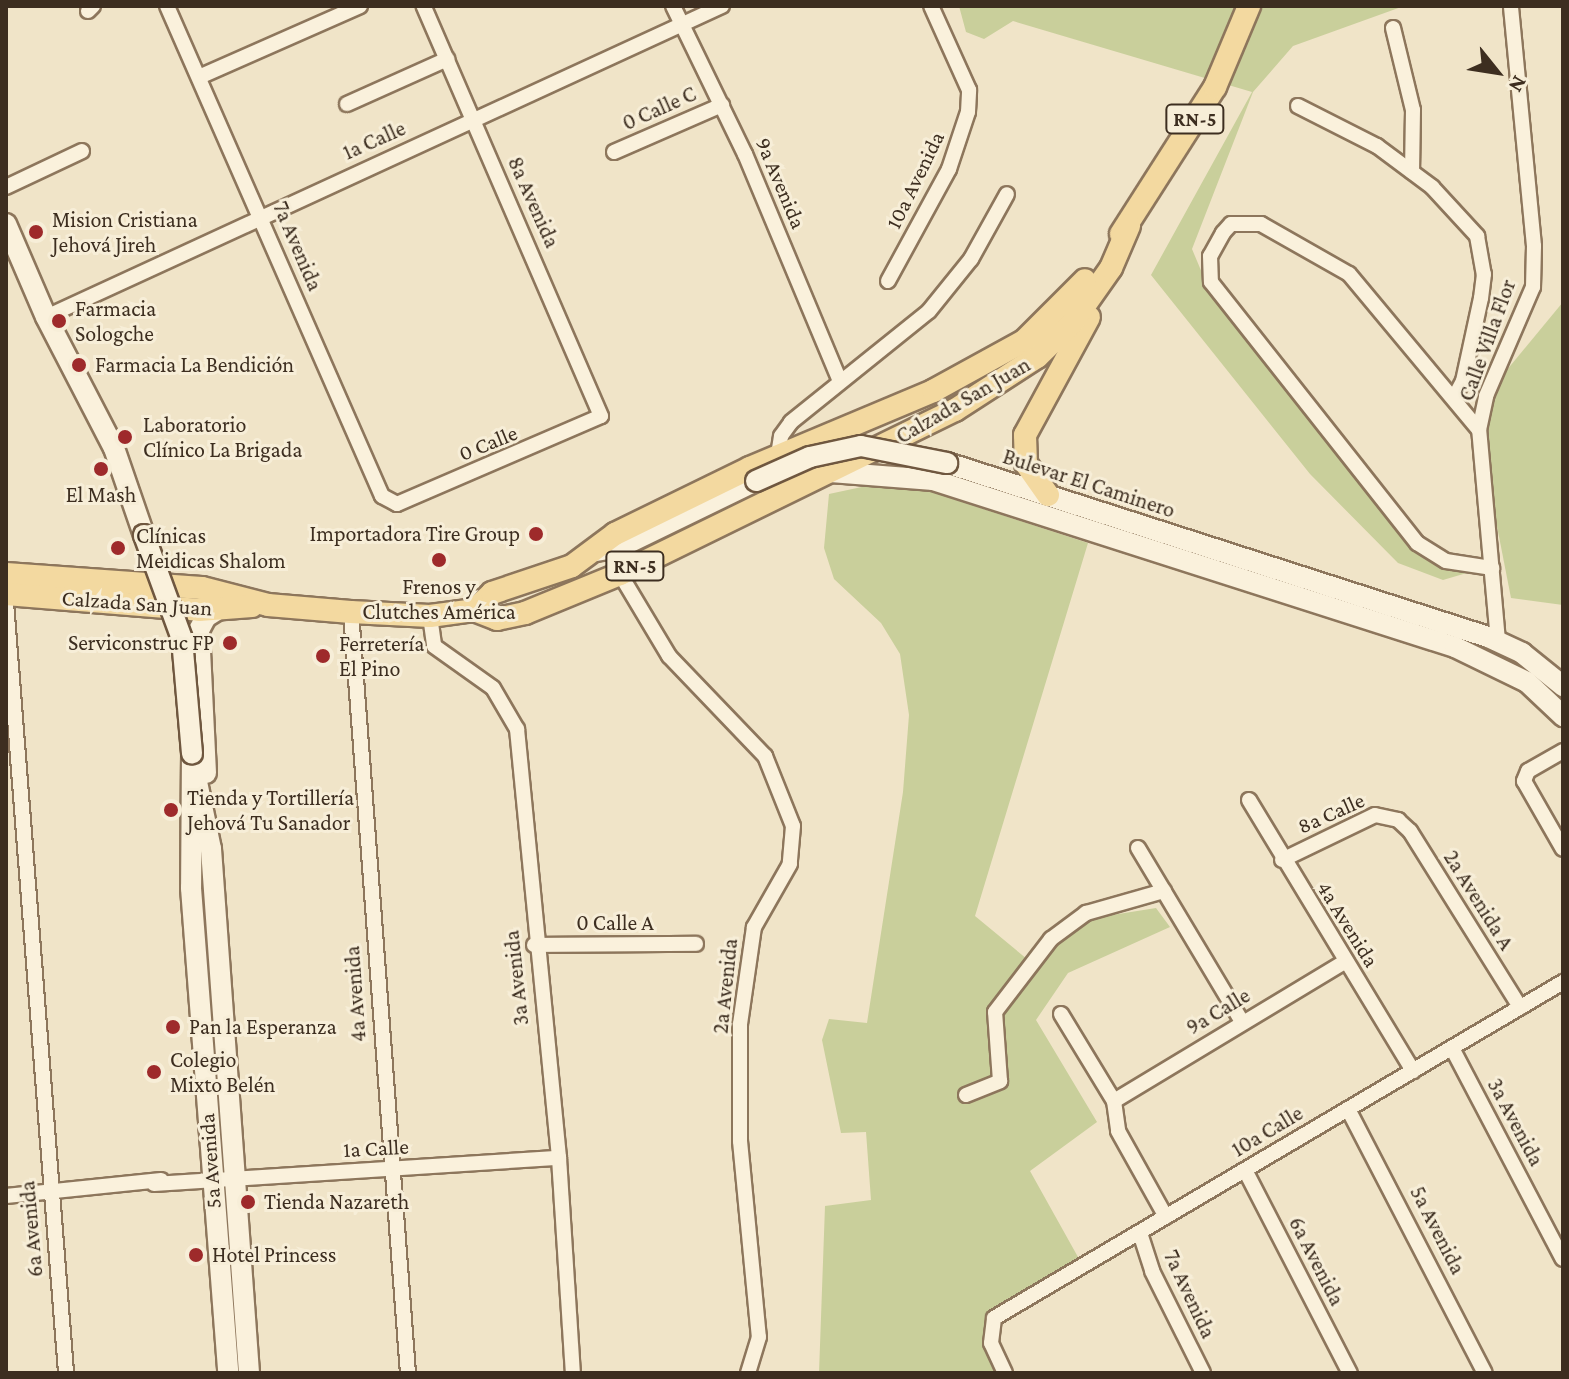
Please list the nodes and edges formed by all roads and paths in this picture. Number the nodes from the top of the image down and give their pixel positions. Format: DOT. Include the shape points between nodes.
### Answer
graph roads {
  1 [pos="167,6"];
  2 [pos="360,6"];
  3 [pos="424,6"];
  4 [pos="673,6"];
  5 [pos="722,6"];
  6 [pos="931,6"];
  7 [pos="1249,6"];
  8 [pos="1511,6"];
  9 [pos="681,25"];
  10 [pos="1393,28"];
  11 [pos="447,59"];
  12 [pos="199,77"];
  13 [pos="347,104"];
  14 [pos="722,105"];
  15 [pos="1298,106"];
  16 [pos="473,119"];
  17 [pos="82,151"];
  18 [pos="614,152"];
  19 [pos="1412,172"];
  20 [pos="6,187"];
  21 [pos="1007,194"];
  22 [pos="261,215"];
  23 [pos="6,224"];
  24 [pos="1129,226"];
  25 [pos="888,281"];
  26 [pos="46,317"];
  27 [pos="840,381"];
  28 [pos="1454,398"];
  29 [pos="601,416"];
  30 [pos="1479,430"];
  31 [pos="784,453"];
  32 [pos="831,472"];
  33 [pos="796,487"];
  34 [pos="1048,495"];
  35 [pos="388,504"];
  36 [pos="595,551"];
  37 [pos="1492,568"];
  38 [pos="6,574"];
  39 [pos="620,574"];
  40 [pos="6,594"];
  41 [pos="6,603"];
  42 [pos="268,605"];
  43 [pos="156,607"];
  44 [pos="219,609"];
  45 [pos="474,610"];
  46 [pos="351,612"];
  47 [pos="430,616"];
  48 [pos="1498,641"];
  49 [pos="1493,664"];
  50 [pos="1563,686"];
  51 [pos="1563,716"];
  52 [pos="1563,751"];
  53 [pos="192,760"];
  54 [pos="1249,800"];
  55 [pos="1398,820"];
  56 [pos="1138,848"];
  57 [pos="211,849"];
  58 [pos="1563,849"];
  59 [pos="189,850"];
  60 [pos="1282,860"];
  61 [pos="1164,891"];
  62 [pos="696,944"];
  63 [pos="534,945"];
  64 [pos="1346,961"];
  65 [pos="1563,982"];
  66 [pos="1520,1007"];
  67 [pos="1061,1014"];
  68 [pos="1242,1022"];
  69 [pos="1452,1048"];
  70 [pos="1413,1071"];
  71 [pos="966,1095"];
  72 [pos="1114,1101"];
  73 [pos="1348,1109"];
  74 [pos="559,1158"];
  75 [pos="390,1170"];
  76 [pos="1245,1170"];
  77 [pos="236,1177"];
  78 [pos="204,1179"];
  79 [pos="50,1193"];
  80 [pos="6,1196"];
  81 [pos="1166,1217"];
  82 [pos="1140,1233"];
  83 [pos="1563,1259"];
  84 [pos="66,1373"];
  85 [pos="228,1373"];
  86 [pos="249,1373"];
  87 [pos="408,1373"];
  88 [pos="573,1373"];
  89 [pos="748,1373"];
  90 [pos="1005,1373"];
  91 [pos="1203,1373"];
  92 [pos="1350,1373"];
  93 [pos="1485,1373"];
  1 -- 12 [label="street, 7a Avenida"];
  2 -- 12 [label="street"];
  3 -- 11 [label="street, 8a Avenida"];
  4 -- 9 [label="street, 9a Avenida"];
  5 -- 9 [label="street, 1a Calle"];
  6 -- 25 [label="street, 10a Avenida" via="969,90 968,112 949,169"];
  7 -- 24 [label="main road, RN-5" via="1215,87"];
  8 -- 30 [label="street, Calle Villa Flor" via="1534,246 1533,287 1486,396"];
  9 -- 14 [label="street, 9a Avenida"];
  9 -- 16 [label="street, 1a Calle"];
  10 -- 19 [label="street" via="1413,110"];
  11 -- 13 [label="street"];
  11 -- 16 [label="street, 8a Avenida"];
  12 -- 22 [label="street, 7a Avenida"];
  14 -- 18 [label="street, 0 Calle C"];
  14 -- 27 [label="street, 9a Avenida"];
  15 -- 19 [label="street" via="1377,146"];
  16 -- 22 [label="street, 1a Calle"];
  16 -- 29 [label="street, 8a Avenida"];
  17 -- 20 [label="street"];
  19 -- 28 [label="street" via="1466,221 1481,252 1481,298 1463,381"];
  21 -- 27 [label="street" via="971,259 929,311"];
  22 -- 26 [label="street, 1a Calle"];
  22 -- 35 [label="street, 7a Avenida"];
  23 -- 26 [label="main road, 5a Avenida"];
  24 -- 31 [label="main road, Calzada San Juan / RN-5" via="1072,299 1024,341 933,391"];
  24 -- 32 [label="main road, Calzada San Juan / RN-5" via="1104,279 1073,322 1037,357 955,410"];
  24 -- 34 [label="main road" via="1126,255 1025,435 1026,464"];
  26 -- 53 [label="main road, 5a Avenida, bridge" via="114,448 184,649"];
  27 -- 31 [label="street" via="786,428"];
  28 -- 30 [label="street"];
  28 -- 37 [label="street" via="1375,299 1321,254 1261,224 1244,222 1231,224 1215,244 1208,269 1211,282 1417,543 1446,561"];
  29 -- 35 [label="street, 0 Calle" via="593,424"];
  30 -- 37 [label="street, Calle Villa Flor"];
  31 -- 33 [label="main road"];
  31 -- 36 [label="main road, Calzada San Juan / RN-5" via="615,534"];
  32 -- 33 [label="main road, Calzada San Juan / RN-5"];
  32 -- 49 [label="main road, Bulevar El Caminero" via="933,480 1455,647"];
  33 -- 39 [label="main road, Calzada San Juan / RN-5"];
  34 -- 36 [label="main road, Bulevar El Caminero, bridge" via="947,463 861,446 810,457 620,547"];
  34 -- 48 [label="main road, Bulevar El Caminero"];
  36 -- 45 [label="main road, Calzada San Juan / RN-5" via="539,580 492,593"];
  37 -- 48 [label="street, Calle Villa Flor"];
  38 -- 42 [label="main road, Calzada San Juan / RN-5" via="202,588"];
  39 -- 45 [label="main road, Calzada San Juan / RN-5" via="525,613 497,619"];
  39 -- 89 [label="street, 2a Avenida" via="669,656 765,756 793,826 790,864 754,927 740,1024 740,1141 759,1337"];
  40 -- 43 [label="main road, Calzada San Juan / RN-5"];
  41 -- 79 [label="street, 6a Avenida"];
  42 -- 44 [label="main road, Calzada San Juan / RN-5"];
  42 -- 46 [label="main road, Calzada San Juan / RN-5"];
  43 -- 44 [label="main road, Calzada San Juan / RN-5"];
  43 -- 59 [label="main road, 5a Avenida" via="171,627 182,675"];
  44 -- 57 [label="main road, 5a Avenida" via="199,630"];
  45 -- 47 [label="main road, Calzada San Juan / RN-5"];
  46 -- 47 [label="main road, Calzada San Juan / RN-5"];
  46 -- 75 [label="street, 4a Avenida"];
  47 -- 63 [label="street, 3a Avenida" via="434,646 493,688 517,729"];
  48 -- 49 [label="main road"];
  48 -- 50 [label="main road, Bulevar El Caminero"];
  49 -- 51 [label="main road, Bulevar El Caminero" via="1527,682"];
  52 -- 58 [label="street" via="1528,771 1524,781"];
  53 -- 57 [label="main road, 5a Avenida"];
  53 -- 59 [label="main road, 5a Avenida"];
  54 -- 60 [label="street, 4a Avenida"];
  55 -- 60 [label="street, 8a Calle" via="1375,815"];
  55 -- 66 [label="street, 2a Avenida A"];
  56 -- 61 [label="street"];
  57 -- 77 [label="main road, 5a Avenida"];
  59 -- 78 [label="main road, 5a Avenida"];
  60 -- 64 [label="street, 4a Avenida"];
  61 -- 68 [label="street"];
  61 -- 71 [label="street" via="1086,913 1051,939 995,1012 1000,1081"];
  62 -- 63 [label="street, 0 Calle A"];
  63 -- 74 [label="street, 3a Avenida"];
  64 -- 68 [label="street, 9a Calle"];
  64 -- 70 [label="street, 4a Avenida"];
  65 -- 66 [label="street, 10a Calle"];
  66 -- 69 [label="street, 10a Calle"];
  67 -- 72 [label="street"];
  68 -- 72 [label="street, 9a Calle"];
  69 -- 70 [label="street, 10a Calle"];
  69 -- 83 [label="street, 3a Avenida"];
  70 -- 73 [label="street, 10a Calle"];
  72 -- 81 [label="street" via="1118,1131"];
  73 -- 76 [label="street, 10a Calle"];
  73 -- 93 [label="street, 5a Avenida"];
  74 -- 75 [label="street, 1a Calle"];
  74 -- 88 [label="street, 3a Avenida"];
  75 -- 77 [label="street, 1a Calle"];
  75 -- 87 [label="street, 4a Avenida"];
  76 -- 81 [label="street, 10a Calle"];
  76 -- 92 [label="street, 6a Avenida"];
  77 -- 78 [label="street, 1a Calle"];
  77 -- 86 [label="main road, 5a Avenida"];
  78 -- 79 [label="street, 1a Calle" via="181,1176 154,1184"];
  78 -- 85 [label="main road, 5a Avenida"];
  79 -- 80 [label="street, 1a Calle"];
  79 -- 84 [label="street, 6a Avenida"];
  81 -- 82 [label="street, 10a Calle"];
  82 -- 90 [label="street, 10a Calle" via="994,1318 991,1343"];
  82 -- 91 [label="street, 7a Avenida" via="1152,1271"];
}
